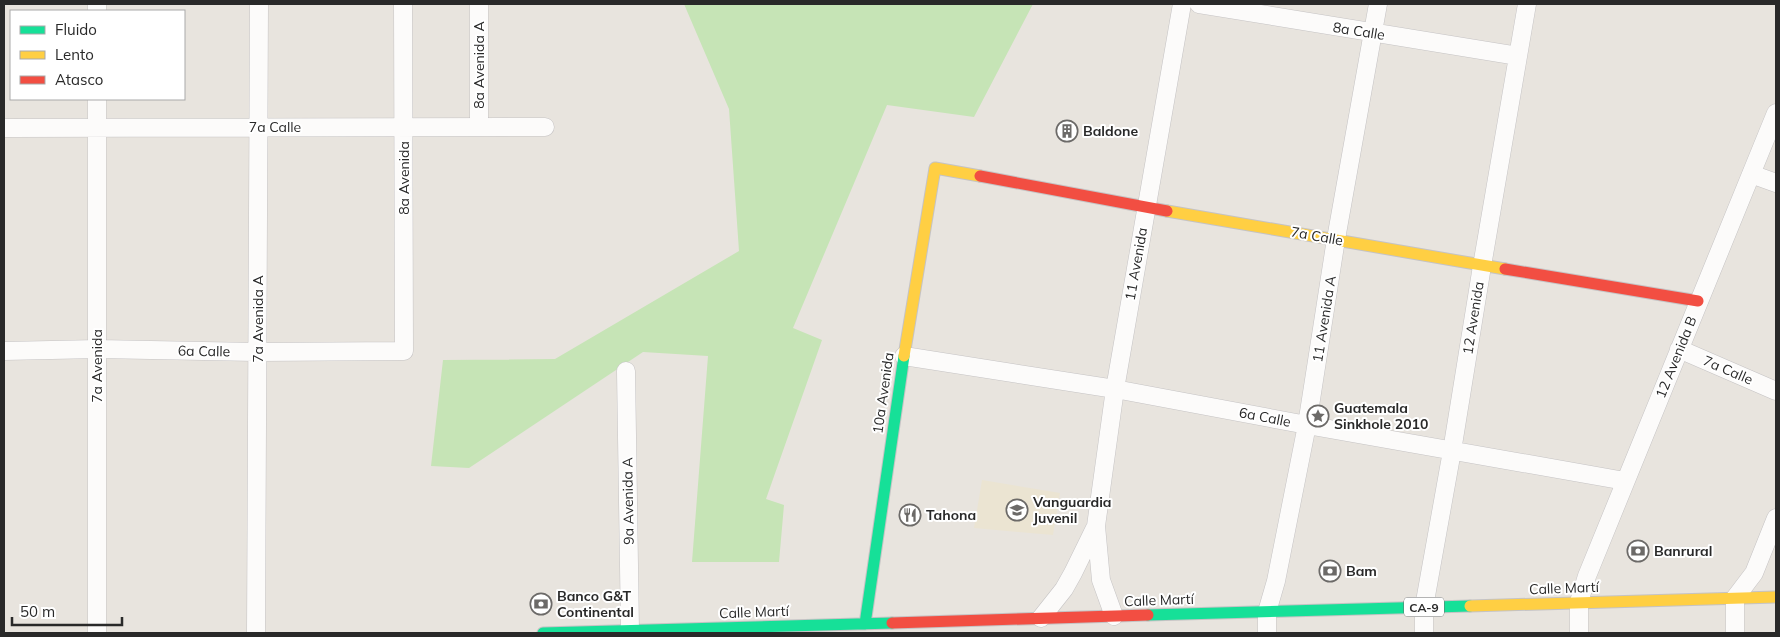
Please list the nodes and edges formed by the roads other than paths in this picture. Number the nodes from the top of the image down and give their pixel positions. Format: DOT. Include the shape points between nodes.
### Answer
graph roads {
  1 [pos="259,4"];
  2 [pos="403,4"];
  3 [pos="479,4"];
  4 [pos="1182,4"];
  5 [pos="1199,4"];
  6 [pos="1378,4"];
  7 [pos="1527,4"];
  8 [pos="1373,34"];
  9 [pos="1518,56"];
  10 [pos="97,100"];
  11 [pos="1776,113"];
  12 [pos="545,126"];
  13 [pos="258,127"];
  14 [pos="404,127"];
  15 [pos="479,127"];
  16 [pos="4,128"];
  17 [pos="97,128"];
  18 [pos="936,168"];
  19 [pos="1751,174"];
  20 [pos="1776,183"];
  21 [pos="1146,208"];
  22 [pos="1336,239"];
  23 [pos="1482,266"];
  24 [pos="1698,301"];
  25 [pos="98,349"];
  26 [pos="1679,350"];
  27 [pos="4,351"];
  28 [pos="404,351"];
  29 [pos="257,352"];
  30 [pos="904,356"];
  31 [pos="626,371"];
  32 [pos="1115,388"];
  33 [pos="1776,391"];
  34 [pos="1307,426"];
  35 [pos="1452,451"];
  36 [pos="1625,481"];
  37 [pos="1776,518"];
  38 [pos="1096,526"];
  39 [pos="1776,597"];
  40 [pos="1734,598"];
  41 [pos="1579,602"];
  42 [pos="1424,607"];
  43 [pos="1267,612"];
  44 [pos="1041,618"];
  45 [pos="1114,620"];
  46 [pos="865,624"];
  47 [pos="961,627"];
  48 [pos="809,629"];
  49 [pos="630,631"];
  50 [pos="97,633"];
  51 [pos="256,633"];
  52 [pos="543,633"];
  53 [pos="1267,633"];
  54 [pos="1424,633"];
  55 [pos="1579,633"];
  56 [pos="1734,633"];
  1 -- 13 [label="street, 7a Avenida A"];
  2 -- 14 [label="street, 8a Avenida"];
  3 -- 15 [label="street, 8a Avenida A"];
  4 -- 21 [label="street, 11 Avenida"];
  5 -- 8 [label="street, 8a Calle"];
  6 -- 8 [label="street, 11 Avenida A"];
  7 -- 9 [label="street, 12 Avenida"];
  8 -- 9 [label="street, 8a Calle"];
  8 -- 22 [label="street, 11 Avenida A"];
  9 -- 23 [label="street, 12 Avenida"];
  10 -- 17 [label="street, 7a Avenida"];
  11 -- 19 [label="street, 12 Avenida B"];
  12 -- 15 [label="street, 7a Calle"];
  13 -- 14 [label="street, 7a Calle"];
  13 -- 17 [label="street, 7a Calle"];
  13 -- 29 [label="street, 7a Avenida A"];
  14 -- 15 [label="street, 7a Calle"];
  14 -- 28 [label="street, 8a Avenida"];
  16 -- 17 [label="street, 7a Calle"];
  17 -- 25 [label="street, 7a Avenida"];
  18 -- 21 [label="main road, 7a Calle"];
  18 -- 30 [label="main road, 10a Avenida"];
  19 -- 20 [label="street"];
  19 -- 24 [label="street, 12 Avenida B"];
  21 -- 22 [label="main road, 7a Calle"];
  21 -- 32 [label="street, 11 Avenida"];
  22 -- 23 [label="main road, 7a Calle"];
  22 -- 34 [label="street, 11 Avenida A"];
  23 -- 24 [label="main road, 7a Calle"];
  23 -- 35 [label="street, 12 Avenida"];
  24 -- 26 [label="street, 12 Avenida B"];
  25 -- 27 [label="street, 6a Calle"];
  25 -- 29 [label="street, 6a Calle"];
  25 -- 50 [label="street, 7a Avenida"];
  26 -- 33 [label="street, 7a Calle"];
  26 -- 36 [label="street, 12 Avenida B"];
  28 -- 29 [label="street, 6a Calle"];
  29 -- 51 [label="street, 7a Avenida A"];
  30 -- 32 [label="street, 6a Calle"];
  30 -- 46 [label="main road, 10a Avenida"];
  31 -- 49 [label="street, 9a Avenida A"];
  32 -- 34 [label="street, 6a Calle"];
  32 -- 38 [label="street, 11 Avenida"];
  34 -- 35 [label="street, 6a Calle"];
  34 -- 43 [label="street, 11 Avenida A"];
  35 -- 36 [label="street, 6a Calle"];
  35 -- 42 [label="street, 12 Avenida"];
  36 -- 41 [label="street, 12 Avenida B"];
  37 -- 40 [label="street" via="1754,573"];
  38 -- 44 [label="street, 11 Avenida" via="1064,589"];
  38 -- 45 [label="street, 11 Avenida" via="1101,580"];
  39 -- 40 [label="main road, Calle Martí / CA-9"];
  40 -- 41 [label="main road, Calle Martí / CA-9"];
  40 -- 56 [label="street"];
  41 -- 42 [label="main road, Calle Martí / CA-9"];
  41 -- 55 [label="street, 12 Avenida B"];
  42 -- 43 [label="main road, Calle Martí / CA-9"];
  42 -- 54 [label="street, 12 Avenida"];
  43 -- 45 [label="main road, Calle Martí / CA-9"];
  43 -- 53 [label="street, 11 Avenida A"];
  44 -- 45 [label="main road, Calle Martí / CA-9"];
  44 -- 47 [label="main road, Calle Martí / CA-9"];
  46 -- 47 [label="main road, Calle Martí / CA-9"];
  46 -- 48 [label="main road, Calle Martí / CA-9"];
  48 -- 49 [label="main road, Calle Martí / CA-9"];
  49 -- 52 [label="main road, Calle Martí / CA-9"];
}
